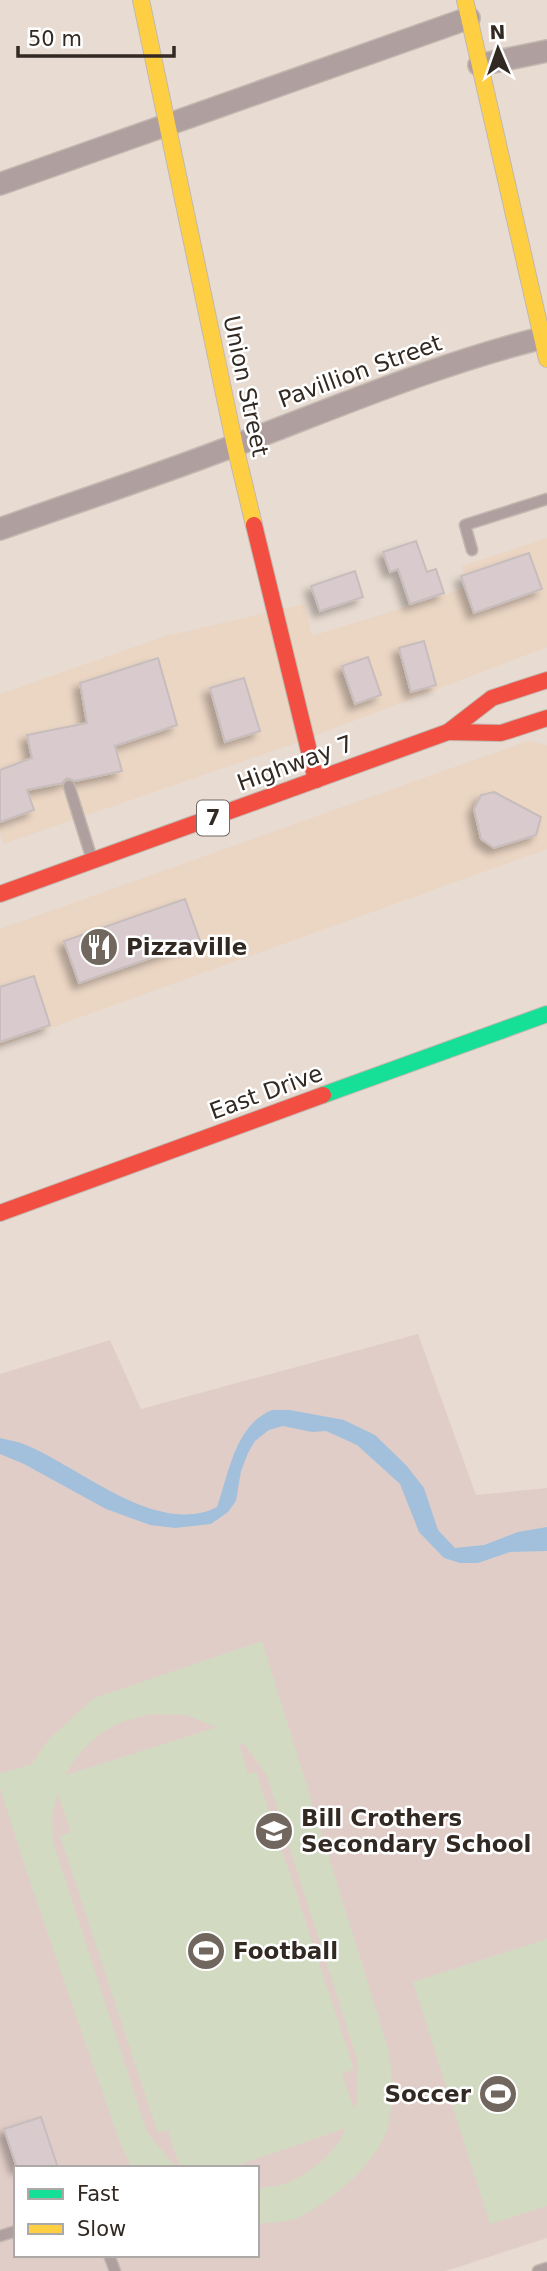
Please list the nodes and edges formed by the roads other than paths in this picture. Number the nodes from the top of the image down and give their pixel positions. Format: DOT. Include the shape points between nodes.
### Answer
graph roads {
  1 [pos="141,0"];
  2 [pos="467,9"];
  3 [pos="547,51"];
  4 [pos="479,65"];
  5 [pos="168,126"];
  6 [pos="0,184"];
  7 [pos="545,349"];
  8 [pos="235,446"];
  9 [pos="547,499"];
  10 [pos="0,529"];
  11 [pos="472,550"];
  12 [pos="547,680"];
  13 [pos="547,718"];
  14 [pos="448,732"];
  15 [pos="316,780"];
  16 [pos="69,786"];
  17 [pos="93,862"];
  18 [pos="0,894"];
  19 [pos="547,1014"];
  20 [pos="0,1213"];
  21 [pos="547,2268"];
  22 [pos="538,2271"];
  1 -- 5 [label="street, Union Street"];
  2 -- 4 [label="street"];
  2 -- 5 [label="street"];
  3 -- 4 [label="street"];
  4 -- 7 [label="street"];
  5 -- 6 [label="street"];
  5 -- 8 [label="street, Union Street"];
  7 -- 8 [label="street, Pavillion Street" via="489,352"];
  8 -- 10 [label="street, Pavillion Street"];
  8 -- 15 [label="street, Union Street"];
  9 -- 11 [label="lane" via="465,525"];
  12 -- 14 [label="street, Highway 7 / 7" via="492,698"];
  13 -- 14 [label="street, Highway 7 / 7" via="501,733"];
  14 -- 15 [label="street, Highway 7 / 7"];
  15 -- 17 [label="street, Highway 7 / 7"];
  16 -- 17 [label="lane"];
  17 -- 18 [label="street, Highway 7 / 7"];
  19 -- 20 [label="street, East Drive"];
  21 -- 22 [label="lane"];
}
